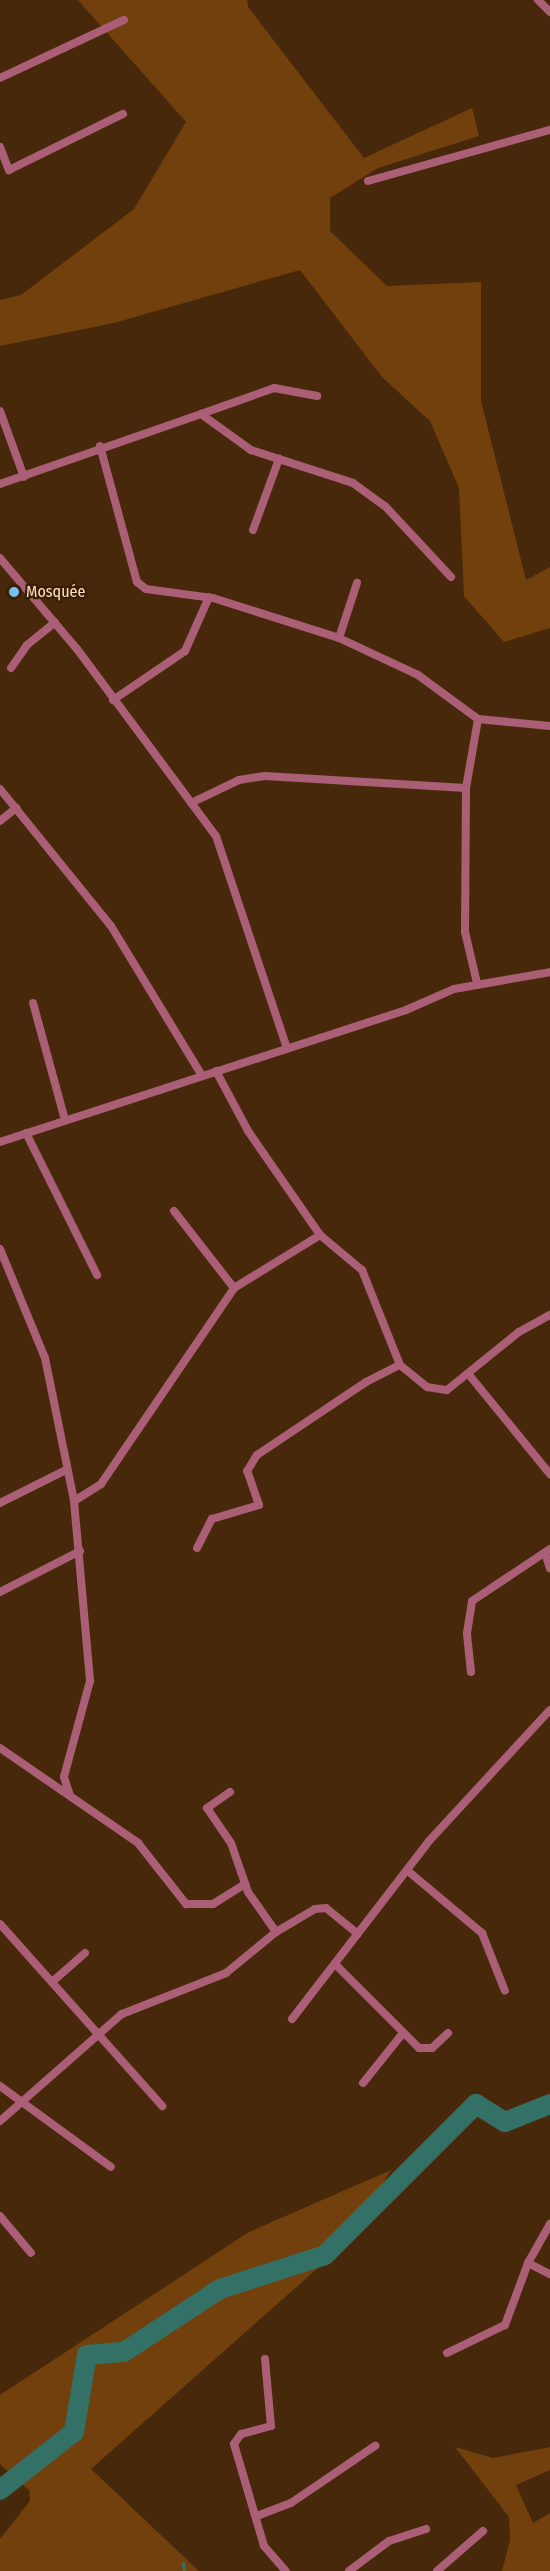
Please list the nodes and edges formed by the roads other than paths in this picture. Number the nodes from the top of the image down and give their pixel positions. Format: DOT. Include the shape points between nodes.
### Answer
graph roads {
  1 [pos="538,0"];
  2 [pos="550,12"];
  3 [pos="124,20"];
  4 [pos="0,78"];
  5 [pos="123,114"];
  6 [pos="550,130"];
  7 [pos="0,147"];
  8 [pos="368,181"];
  9 [pos="317,396"];
  10 [pos="0,411"];
  11 [pos="201,414"];
  12 [pos="100,446"];
  13 [pos="279,459"];
  14 [pos="24,477"];
  15 [pos="0,484"];
  16 [pos="254,530"];
  17 [pos="0,558"];
  18 [pos="451,577"];
  19 [pos="357,583"];
  20 [pos="209,597"];
  21 [pos="55,622"];
  22 [pos="339,638"];
  23 [pos="11,668"];
  24 [pos="113,700"];
  25 [pos="478,718"];
  26 [pos="550,726"];
  27 [pos="466,788"];
  28 [pos="0,789"];
  29 [pos="191,803"];
  30 [pos="16,808"];
  31 [pos="0,821"];
  32 [pos="550,972"];
  33 [pos="477,983"];
  34 [pos="33,1003"];
  35 [pos="287,1048"];
  36 [pos="216,1071"];
  37 [pos="201,1074"];
  38 [pos="65,1120"];
  39 [pos="26,1133"];
  40 [pos="0,1142"];
  41 [pos="174,1211"];
  42 [pos="320,1235"];
  43 [pos="0,1249"];
  44 [pos="97,1275"];
  45 [pos="234,1288"];
  46 [pos="550,1315"];
  47 [pos="400,1365"];
  48 [pos="470,1376"];
  49 [pos="66,1470"];
  50 [pos="550,1474"];
  51 [pos="74,1501"];
  52 [pos="0,1503"];
  53 [pos="197,1548"];
  54 [pos="80,1551"];
  55 [pos="547,1551"];
  56 [pos="550,1568"];
  57 [pos="0,1592"];
  58 [pos="471,1672"];
  59 [pos="550,1710"];
  60 [pos="0,1748"];
  61 [pos="230,1792"];
  62 [pos="70,1795"];
  63 [pos="408,1871"];
  64 [pos="245,1884"];
  65 [pos="1,1929"];
  66 [pos="276,1932"];
  67 [pos="358,1934"];
  68 [pos="85,1953"];
  69 [pos="336,1966"];
  70 [pos="52,1982"];
  71 [pos="505,1991"];
  72 [pos="292,2019"];
  73 [pos="403,2033"];
  74 [pos="448,2033"];
  75 [pos="99,2034"];
  76 [pos="363,2083"];
  77 [pos="0,2086"];
  78 [pos="19,2101"];
  79 [pos="162,2106"];
  80 [pos="0,2121"];
  81 [pos="111,2167"];
  82 [pos="0,2216"];
  83 [pos="550,2224"];
  84 [pos="31,2253"];
  85 [pos="528,2263"];
  86 [pos="550,2274"];
  87 [pos="447,2353"];
  88 [pos="265,2359"];
  89 [pos="375,2446"];
  90 [pos="257,2516"];
  91 [pos="426,2529"];
  92 [pos="483,2531"];
  93 [pos="286,2571"];
  94 [pos="349,2571"];
  95 [pos="437,2571"];
  1 -- 2 [label="street"];
  3 -- 4 [label="street"];
  5 -- 7 [label="street" via="9,170"];
  6 -- 8 [label="street"];
  9 -- 11 [label="street" via="274,388"];
  10 -- 14 [label="street"];
  11 -- 12 [label="street" via="132,440"];
  11 -- 13 [label="street" via="251,450"];
  12 -- 14 [label="street"];
  12 -- 20 [label="street" via="137,582 169,595"];
  13 -- 16 [label="street"];
  13 -- 18 [label="street" via="353,483 385,506"];
  14 -- 15 [label="street"];
  17 -- 21 [label="street"];
  19 -- 22 [label="street"];
  20 -- 22 [label="street"];
  20 -- 24 [label="street" via="185,651"];
  21 -- 23 [label="street" via="27,645"];
  21 -- 24 [label="street"];
  22 -- 25 [label="street" via="418,675"];
  24 -- 29 [label="street"];
  25 -- 26 [label="street"];
  25 -- 27 [label="street"];
  27 -- 29 [label="street" via="265,776 239,780"];
  27 -- 33 [label="street" via="465,932"];
  28 -- 30 [label="street"];
  29 -- 35 [label="street" via="216,836"];
  30 -- 31 [label="street"];
  30 -- 37 [label="street" via="111,926"];
  32 -- 33 [label="street"];
  33 -- 35 [label="street"];
  34 -- 38 [label="street"];
  35 -- 36 [label="street"];
  36 -- 37 [label="street"];
  36 -- 42 [label="street" via="248,1131"];
  37 -- 38 [label="street"];
  38 -- 39 [label="street"];
  39 -- 40 [label="street"];
  39 -- 44 [label="street"];
  41 -- 45 [label="street"];
  42 -- 45 [label="street"];
  42 -- 47 [label="street" via="362,1270"];
  43 -- 49 [label="street" via="45,1358"];
  45 -- 51 [label="street" via="101,1484"];
  46 -- 48 [label="street" via="519,1332"];
  47 -- 48 [label="street" via="437,1391"];
  47 -- 53 [label="street" via="257,1455 247,1471 259,1505 212,1519"];
  48 -- 50 [label="street"];
  49 -- 51 [label="street"];
  49 -- 52 [label="street"];
  51 -- 54 [label="street"];
  54 -- 57 [label="street"];
  54 -- 62 [label="street" via="90,1680 64,1777"];
  55 -- 56 [label="street"];
  55 -- 58 [label="street" via="472,1601 467,1633"];
  59 -- 63 [label="street"];
  60 -- 62 [label="street"];
  61 -- 64 [label="street" via="207,1808 231,1844"];
  62 -- 64 [label="street" via="146,1850 186,1904 213,1904"];
  63 -- 67 [label="street"];
  63 -- 71 [label="street" via="482,1933"];
  64 -- 66 [label="street"];
  65 -- 70 [label="street"];
  66 -- 67 [label="street" via="320,1908"];
  66 -- 75 [label="street" via="226,1973 131,2008"];
  67 -- 69 [label="street"];
  68 -- 70 [label="street"];
  69 -- 72 [label="street"];
  69 -- 73 [label="street"];
  70 -- 75 [label="street"];
  73 -- 74 [label="street" via="424,2050"];
  73 -- 76 [label="street"];
  75 -- 78 [label="street"];
  75 -- 79 [label="street"];
  77 -- 78 [label="street"];
  78 -- 80 [label="street"];
  78 -- 81 [label="street" via="52,2119"];
  82 -- 84 [label="street"];
  83 -- 85 [label="street"];
  85 -- 86 [label="street"];
  85 -- 87 [label="street" via="505,2325"];
  88 -- 90 [label="street" via="271,2426 241,2434 234,2444"];
  89 -- 90 [label="street" via="291,2503"];
  90 -- 93 [label="street" via="264,2546"];
  91 -- 94 [label="street" via="389,2541"];
  92 -- 95 [label="street"];
}
